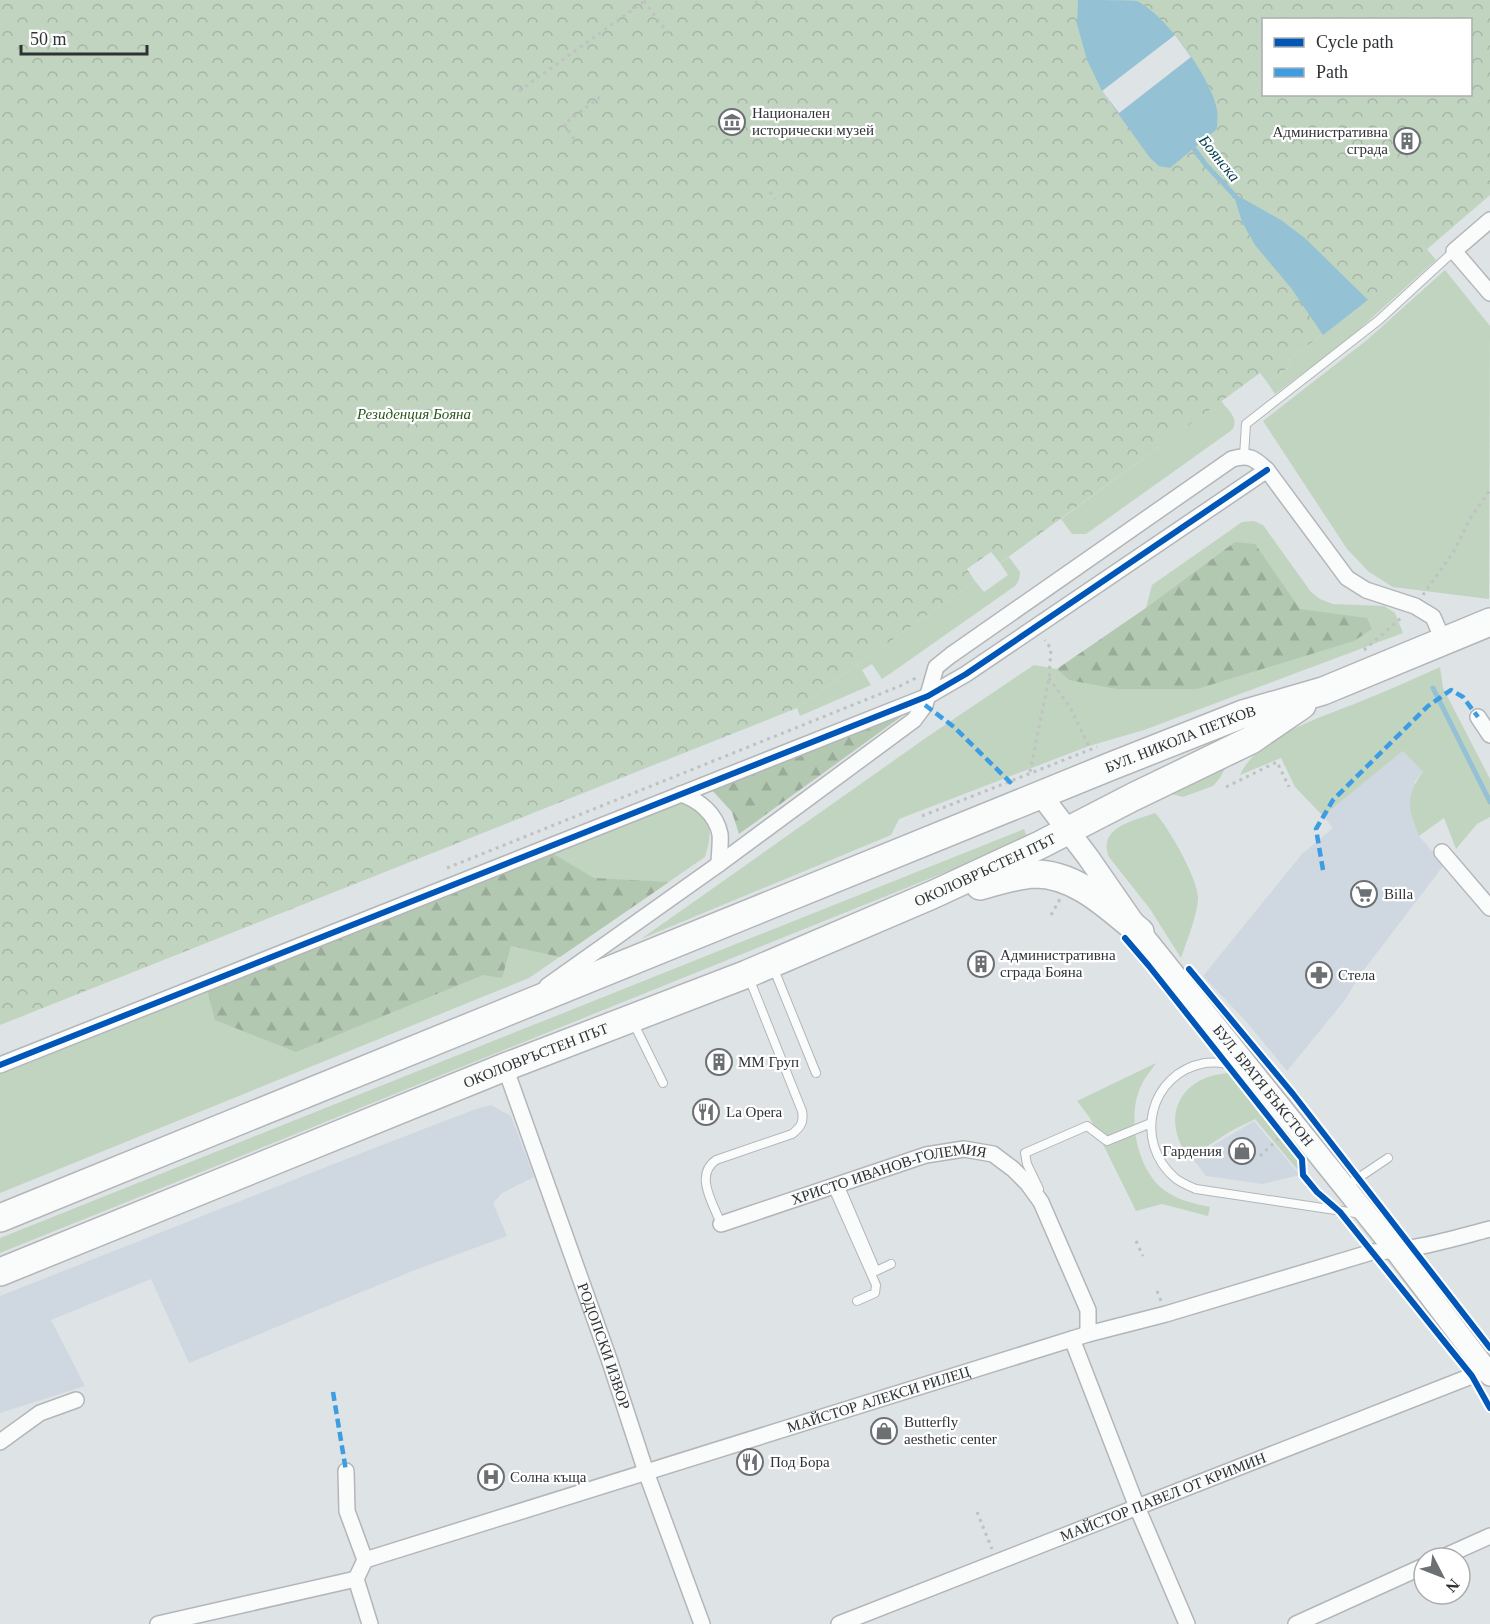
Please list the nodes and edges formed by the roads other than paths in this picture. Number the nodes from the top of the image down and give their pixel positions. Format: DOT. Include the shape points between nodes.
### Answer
graph roads {
  1 [pos="1490,220"];
  2 [pos="1454,251"];
  3 [pos="1490,293"];
  4 [pos="1244,456"];
  5 [pos="1267,470"];
  6 [pos="1128,531"];
  7 [pos="1143,554"];
  8 [pos="1490,622"];
  9 [pos="1443,640"];
  10 [pos="1323,691"];
  11 [pos="928,696"];
  12 [pos="1478,717"];
  13 [pos="1490,735"];
  14 [pos="1035,783"];
  15 [pos="681,794"];
  16 [pos="1069,831"];
  17 [pos="1442,852"];
  18 [pos="719,864"];
  19 [pos="932,895"];
  20 [pos="1490,908"];
  21 [pos="1140,932"];
  22 [pos="759,968"];
  23 [pos="513,1010"];
  24 [pos="632,1018"];
  25 [pos="0,1065"];
  26 [pos="505,1067"];
  27 [pos="1249,1070"];
  28 [pos="816,1073"];
  29 [pos="663,1083"];
  30 [pos="1151,1123"];
  31 [pos="1388,1158"];
  32 [pos="836,1185"];
  33 [pos="1344,1187"];
  34 [pos="1041,1202"];
  35 [pos="1366,1215"];
  36 [pos="0,1218"];
  37 [pos="721,1224"];
  38 [pos="1490,1229"];
  39 [pos="1396,1251"];
  40 [pos="891,1264"];
  41 [pos="0,1272"];
  42 [pos="857,1301"];
  43 [pos="1088,1334"];
  44 [pos="1072,1339"];
  45 [pos="1489,1373"];
  46 [pos="76,1400"];
  47 [pos="0,1442"];
  48 [pos="346,1471"];
  49 [pos="646,1472"];
  50 [pos="1137,1507"];
  51 [pos="1490,1536"];
  52 [pos="1468,1546"];
  53 [pos="365,1560"];
  54 [pos="1412,1571"];
  55 [pos="356,1579"];
  56 [pos="158,1624"];
  57 [pos="370,1624"];
  58 [pos="702,1624"];
  59 [pos="839,1624"];
  60 [pos="1187,1624"];
  61 [pos="1296,1624"];
  1 -- 2 [label="street"];
  2 -- 3 [label="street"];
  2 -- 4 [label="lane" via="1379,320 1246,424"];
  4 -- 5 [label="street"];
  4 -- 6 [label="street" via="1232,459"];
  5 -- 7 [label="street"];
  5 -- 9 [label="street" via="1347,578 1366,590 1415,606 1433,618"];
  6 -- 7 [label="street" via="1125,548 1130,553"];
  6 -- 11 [label="street" via="951,655 936,668"];
  7 -- 11 [label="street"];
  8 -- 9 [label="highway, БУЛ. НИКОЛА ПЕТКОВ"];
  9 -- 10 [label="highway, БУЛ. НИКОЛА ПЕТКОВ"];
  10 -- 14 [label="highway, БУЛ. НИКОЛА ПЕТКОВ"];
  10 -- 16 [label="highway, БУЛ. НИКОЛА ПЕТКОВ" via="1251,741 1133,796"];
  11 -- 15 [label="street"];
  11 -- 18 [label="street" via="914,720"];
  12 -- 13 [label="street"];
  14 -- 16 [label="street, БУЛ. БРАТЯ БЪКСТОН"];
  14 -- 23 [label="highway"];
  15 -- 18 [label="street" via="696,799 712,816 720,834"];
  15 -- 25 [label="street"];
  16 -- 19 [label="highway, ОКОЛОВРЪСТЕН ПЪТ"];
  16 -- 21 [label="street, БУЛ. БРАТЯ БЪКСТОН"];
  17 -- 20 [label="street"];
  18 -- 23 [label="street"];
  19 -- 21 [label="highway" via="1012,877 1056,877 1095,896"];
  19 -- 22 [label="highway, ОКОЛОВРЪСТЕН ПЪТ"];
  21 -- 27 [label="street, БУЛ. БРАТЯ БЪКСТОН"];
  22 -- 24 [label="highway, ОКОЛОВРЪСТЕН ПЪТ"];
  22 -- 28 [label="lane"];
  22 -- 37 [label="lane" via="803,1120 800,1129 792,1134 708,1166 705,1183"];
  23 -- 36 [label="highway"];
  24 -- 26 [label="highway, ОКОЛОВРЪСТЕН ПЪТ"];
  24 -- 29 [label="lane"];
  26 -- 41 [label="highway, ОКОЛОВРЪСТЕН ПЪТ"];
  26 -- 49 [label="street, РОДОПСКИ ИЗВОР"];
  27 -- 30 [label="lane" via="1206,1063 1185,1070 1168,1083 1156,1102"];
  27 -- 33 [label="street, БУЛ. БРАТЯ БЪКСТОН"];
  30 -- 34 [label="lane" via="1107,1142 1087,1126 1025,1153 1042,1193"];
  30 -- 35 [label="lane" via="1153,1144 1162,1164 1177,1180 1196,1189"];
  31 -- 33 [label="lane"];
  32 -- 34 [label="street, ХРИСТО ИВАНОВ-ГОЛЕМИЯ" via="926,1155 964,1149 993,1154 1004,1161"];
  32 -- 37 [label="street, ХРИСТО ИВАНОВ-ГОЛЕМИЯ"];
  32 -- 40 [label="lane" via="876,1271"];
  32 -- 42 [label="lane" via="876,1285 875,1293"];
  33 -- 35 [label="street, БУЛ. БРАТЯ БЪКСТОН"];
  34 -- 43 [label="street, ХРИСТО ИВАНОВ-ГОЛЕМИЯ" via="1088,1310"];
  35 -- 39 [label="street, БУЛ. БРАТЯ БЪКСТОН"];
  38 -- 39 [label="street, МАЙСТОР АЛЕКСИ РИЛЕЦ"];
  39 -- 43 [label="street, МАЙСТОР АЛЕКСИ РИЛЕЦ" via="1372,1252"];
  39 -- 45 [label="street, БУЛ. БРАТЯ БЪКСТОН"];
  43 -- 44 [label="street, МАЙСТОР АЛЕКСИ РИЛЕЦ"];
  44 -- 49 [label="street, МАЙСТОР АЛЕКСИ РИЛЕЦ"];
  44 -- 50 [label="street"];
  45 -- 50 [label="street, МАЙСТОР ПАВЕЛ ОТ КРИМИН"];
  46 -- 47 [label="street" via="39,1413"];
  48 -- 53 [label="street" via="347,1511"];
  49 -- 53 [label="street, МАЙСТОР АЛЕКСИ РИЛЕЦ"];
  49 -- 58 [label="street, РОДОПСКИ ИЗВОР"];
  50 -- 59 [label="street, МАЙСТОР ПАВЕЛ ОТ КРИМИН"];
  50 -- 60 [label="street"];
  51 -- 52 [label="street"];
  53 -- 55 [label="street"];
  54 -- 61 [label="street"];
  55 -- 56 [label="street"];
  55 -- 57 [label="street"];
}
